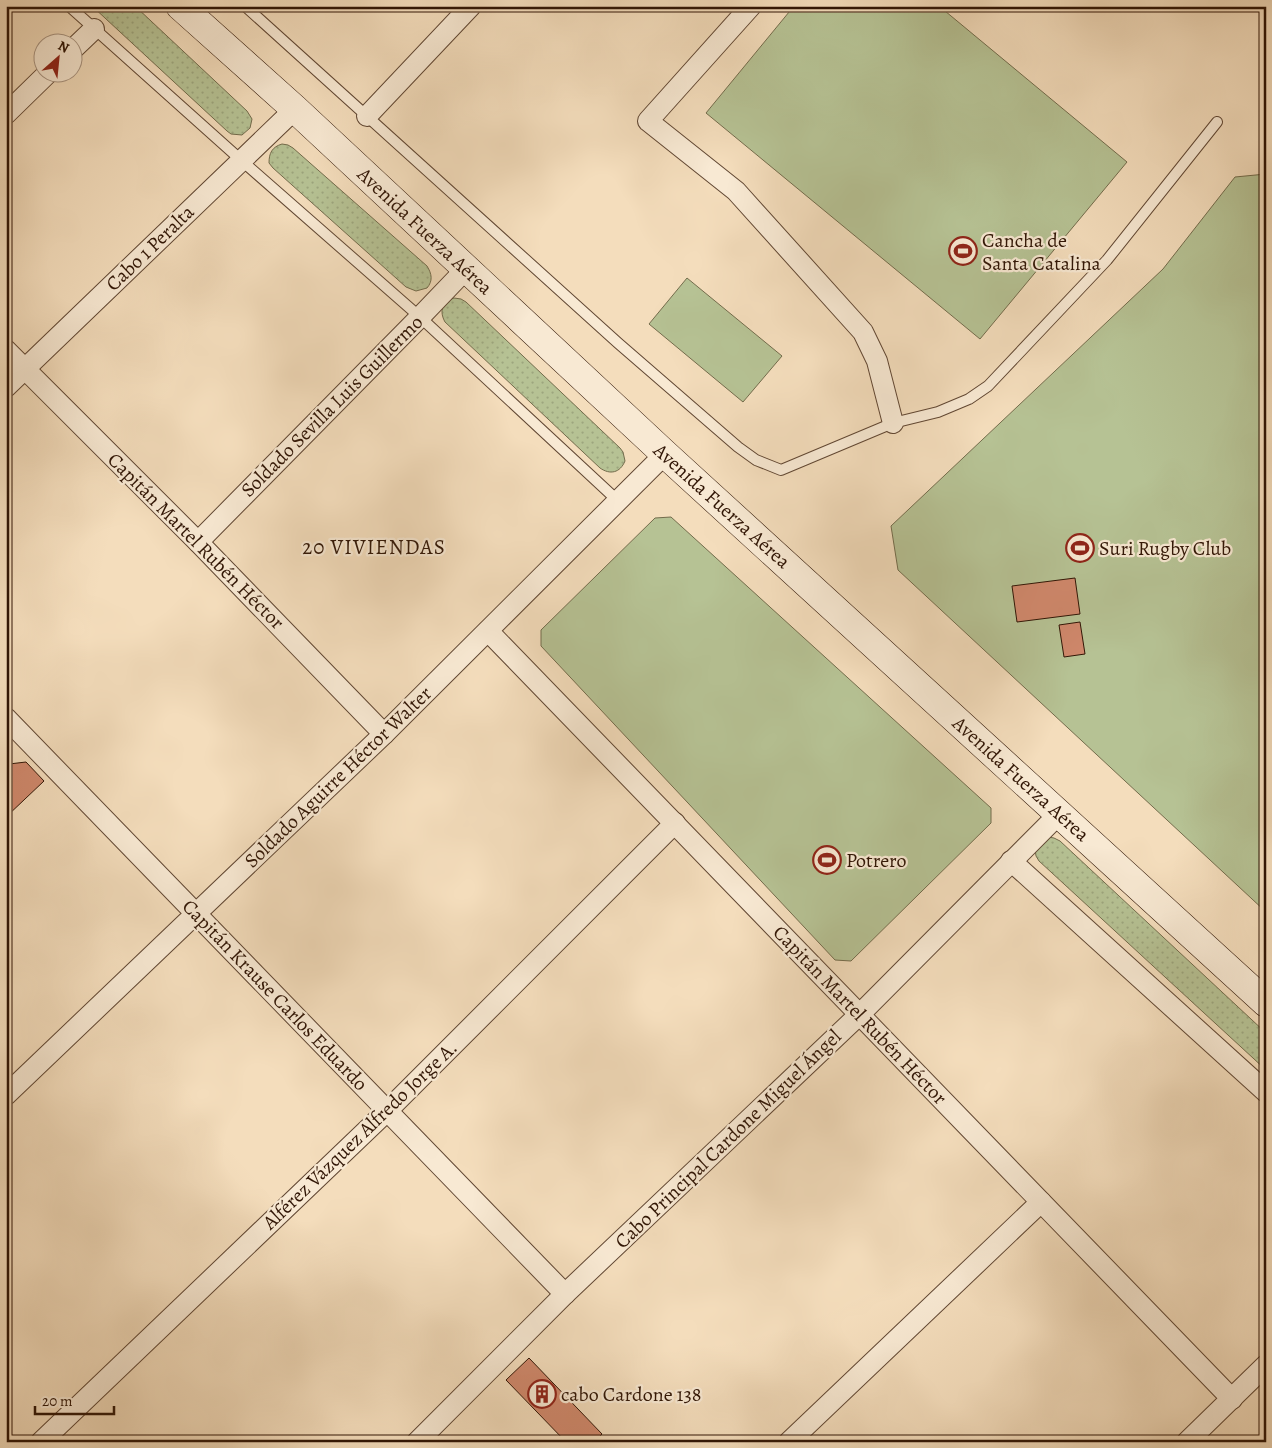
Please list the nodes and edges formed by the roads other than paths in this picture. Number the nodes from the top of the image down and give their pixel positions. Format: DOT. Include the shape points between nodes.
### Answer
graph roads {
  1 [pos="69,6"];
  2 [pos="180,6"];
  3 [pos="245,6"];
  4 [pos="471,6"];
  5 [pos="752,6"];
  6 [pos="94,29"];
  7 [pos="82,40"];
  8 [pos="39,82"];
  9 [pos="295,109"];
  10 [pos="6,114"];
  11 [pos="367,116"];
  12 [pos="1217,122"];
  13 [pos="241,160"];
  14 [pos="466,269"];
  15 [pos="420,317"];
  16 [pos="6,350"];
  17 [pos="24,369"];
  18 [pos="6,387"];
  19 [pos="893,423"];
  20 [pos="665,454"];
  21 [pos="617,500"];
  22 [pos="198,542"];
  23 [pos="488,631"];
  24 [pos="9,726"];
  25 [pos="384,734"];
  26 [pos="1060,813"];
  27 [pos="675,823"];
  28 [pos="1011,861"];
  29 [pos="196,914"];
  30 [pos="1266,1003"];
  31 [pos="860,1014"];
  32 [pos="1266,1092"];
  33 [pos="6,1095"];
  34 [pos="387,1110"];
  35 [pos="1041,1202"];
  36 [pos="565,1294"];
  37 [pos="1266,1365"];
  38 [pos="1232,1399"];
  39 [pos="41,1442"];
  40 [pos="416,1442"];
  41 [pos="789,1442"];
  42 [pos="1187,1442"];
  1 -- 6 [label="lane"];
  2 -- 9 [label="main road, Avenida Fuerza Aérea"];
  3 -- 11 [label="lane"];
  4 -- 11 [label="street"];
  5 -- 19 [label="street" via="648,121 736,191 863,332 877,361"];
  6 -- 7 [label="street"];
  6 -- 13 [label="lane"];
  8 -- 10 [label="street"];
  9 -- 13 [label="street, Cabo 1 Peralta"];
  9 -- 14 [label="main road, Avenida Fuerza Aérea"];
  11 -- 19 [label="lane" via="618,343 756,460 781,470"];
  12 -- 19 [label="lane" via="1107,260 988,386 969,399 938,412"];
  13 -- 15 [label="lane"];
  13 -- 17 [label="street, Cabo 1 Peralta"];
  14 -- 15 [label="street, Soldado Sevilla Luis Guillermo"];
  14 -- 20 [label="main road, Avenida Fuerza Aérea"];
  15 -- 21 [label="lane"];
  15 -- 22 [label="street, Soldado Sevilla Luis Guillermo"];
  16 -- 17 [label="street, Capitán Martel Rubén Héctor"];
  17 -- 18 [label="street, Cabo 1 Peralta"];
  17 -- 22 [label="street, Capitán Martel Rubén Héctor"];
  20 -- 21 [label="street, Soldado Aguirre Héctor Walter"];
  20 -- 26 [label="main road, Avenida Fuerza Aérea"];
  21 -- 23 [label="street, Soldado Aguirre Héctor Walter"];
  22 -- 25 [label="street, Capitán Martel Rubén Héctor"];
  23 -- 25 [label="street, Soldado Aguirre Héctor Walter"];
  23 -- 27 [label="street, Capitán Martel Rubén Héctor"];
  24 -- 29 [label="street, Capitán Krause Carlos Eduardo"];
  25 -- 29 [label="street, Soldado Aguirre Héctor Walter"];
  26 -- 28 [label="street, Cabo Principal Cardone Miguel Ángel"];
  26 -- 30 [label="main road, Avenida Fuerza Aérea"];
  27 -- 31 [label="street, Capitán Martel Rubén Héctor"];
  27 -- 34 [label="street, Alférez Vázquez Alfredo Jorge A."];
  28 -- 31 [label="street, Cabo Principal Cardone Miguel Ángel"];
  28 -- 32 [label="street"];
  29 -- 33 [label="street, Soldado Aguirre Héctor Walter"];
  29 -- 34 [label="street, Capitán Krause Carlos Eduardo"];
  31 -- 35 [label="street, Capitán Martel Rubén Héctor"];
  31 -- 36 [label="street, Cabo Principal Cardone Miguel Ángel"];
  34 -- 36 [label="street, Capitán Krause Carlos Eduardo"];
  34 -- 39 [label="street, Alférez Vázquez Alfredo Jorge A."];
  35 -- 38 [label="street, Capitán Martel Rubén Héctor"];
  35 -- 41 [label="street"];
  36 -- 40 [label="street, Cabo Principal Cardone Miguel Ángel"];
  37 -- 38 [label="street"];
  38 -- 42 [label="street"];
}
